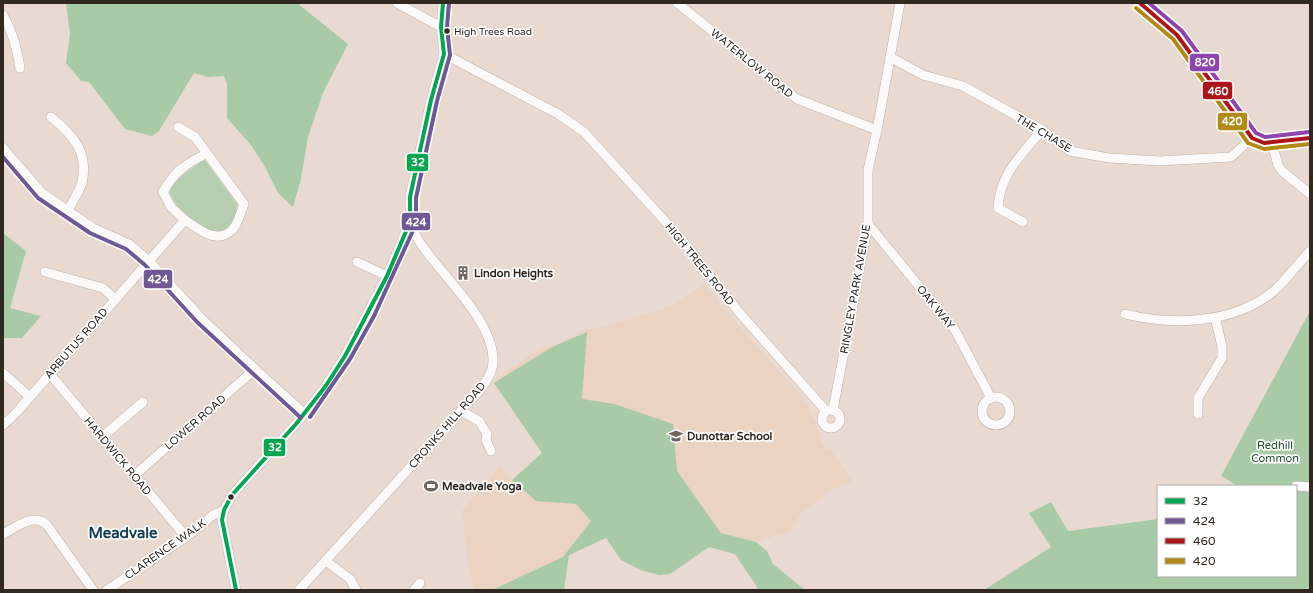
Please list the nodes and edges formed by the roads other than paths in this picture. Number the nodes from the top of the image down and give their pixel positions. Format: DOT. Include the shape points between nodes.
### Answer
graph roads {
  1 [pos="397,3"];
  2 [pos="442,3"];
  3 [pos="677,3"];
  4 [pos="900,3"];
  5 [pos="1140,3"];
  6 [pos="3,16"];
  7 [pos="441,27"];
  8 [pos="444,54"];
  9 [pos="890,57"];
  10 [pos="20,68"];
  11 [pos="51,117"];
  12 [pos="178,127"];
  13 [pos="877,130"];
  14 [pos="1042,130"];
  15 [pos="1252,138"];
  16 [pos="1310,138"];
  17 [pos="1272,143"];
  18 [pos="3,148"];
  19 [pos="206,154"];
  20 [pos="1310,194"];
  21 [pos="68,211"];
  22 [pos="185,220"];
  23 [pos="410,222"];
  24 [pos="1023,222"];
  25 [pos="868,224"];
  26 [pos="1310,251"];
  27 [pos="149,261"];
  28 [pos="357,262"];
  29 [pos="45,272"];
  30 [pos="387,276"];
  31 [pos="116,299"];
  32 [pos="1125,314"];
  33 [pos="1215,317"];
  34 [pos="255,369"];
  35 [pos="3,373"];
  36 [pos="50,374"];
  37 [pos="30,397"];
  38 [pos="991,398"];
  39 [pos="143,402"];
  40 [pos="461,411"];
  41 [pos="830,411"];
  42 [pos="305,414"];
  43 [pos="1198,414"];
  44 [pos="3,425"];
  45 [pos="102,436"];
  46 [pos="491,451"];
  47 [pos="135,475"];
  48 [pos="1297,486"];
  49 [pos="1310,486"];
  50 [pos="224,510"];
  51 [pos="3,534"];
  52 [pos="186,537"];
  53 [pos="326,561"];
  54 [pos="237,589"];
  55 [pos="93,590"];
  56 [pos="107,590"];
  57 [pos="299,590"];
  58 [pos="356,590"];
  1 -- 7 [label="street"];
  2 -- 7 [label="street"];
  3 -- 13 [label="street, WATERLOW ROAD" via="797,100"];
  4 -- 9 [label="street, RINGLEY PARK AVENUE"];
  5 -- 15 [label="main road" via="1177,35"];
  6 -- 10 [label="street" via="16,46"];
  7 -- 8 [label="street"];
  8 -- 23 [label="street" via="431,100 410,197"];
  8 -- 41 [label="street, HIGH TREES ROAD" via="558,114 584,132 683,241 734,305"];
  9 -- 13 [label="street, RINGLEY PARK AVENUE"];
  9 -- 14 [label="street, THE CHASE" via="923,75 964,86"];
  11 -- 21 [label="street" via="70,132 84,159 82,184"];
  12 -- 19 [label="street" via="195,138"];
  13 -- 25 [label="street, RINGLEY PARK AVENUE" via="868,170"];
  14 -- 15 [label="street, THE CHASE" via="1070,151 1109,158 1159,161 1231,157"];
  14 -- 24 [label="street" via="1008,170 999,193 998,208"];
  15 -- 17 [label="main road" via="1258,142"];
  16 -- 17 [label="main road"];
  17 -- 20 [label="street" via="1282,171"];
  18 -- 21 [label="street" via="42,193"];
  19 -- 22 [label="street" via="192,161 171,178 163,192 171,207"];
  19 -- 22 [label="street" via="244,204 233,230 220,236 208,236"];
  21 -- 27 [label="street" via="93,228 129,244"];
  22 -- 27 [label="street, ARBUTUS ROAD"];
  23 -- 30 [label="street"];
  23 -- 40 [label="street, CRONKS HILL ROAD" via="421,244 451,280 491,342 493,362 486,382"];
  25 -- 38 [label="street, OAK WAY" via="955,330"];
  25 -- 41 [label="street, RINGLEY PARK AVENUE"];
  26 -- 33 [label="street" via="1276,288 1258,301 1241,310"];
  27 -- 31 [label="street, ARBUTUS ROAD"];
  27 -- 34 [label="street" via="192,309"];
  28 -- 30 [label="street"];
  29 -- 31 [label="street" via="103,288"];
  30 -- 42 [label="street" via="345,356"];
  31 -- 36 [label="street, ARBUTUS ROAD"];
  32 -- 33 [label="street" via="1167,320"];
  33 -- 43 [label="street" via="1222,346 1222,358 1198,398"];
  34 -- 42 [label="street"];
  34 -- 47 [label="street, LOWER ROAD"];
  35 -- 37 [label="street"];
  36 -- 37 [label="street, ARBUTUS ROAD"];
  36 -- 45 [label="street, HARDWICK ROAD"];
  37 -- 44 [label="street, ARBUTUS ROAD"];
  39 -- 45 [label="street"];
  40 -- 46 [label="street" via="479,421 487,434 486,440"];
  40 -- 53 [label="street, CRONKS HILL ROAD"];
  42 -- 50 [label="street" via="232,495"];
  45 -- 47 [label="street, HARDWICK ROAD"];
  47 -- 52 [label="street, HARDWICK ROAD"];
  48 -- 49 [label="street"];
  50 -- 52 [label="street, CLARENCE WALK" via="213,515"];
  50 -- 54 [label="street" via="222,520"];
  51 -- 55 [label="street" via="33,520 42,521"];
  52 -- 56 [label="street, CLARENCE WALK"];
  53 -- 57 [label="street, CRONKS HILL ROAD"];
  53 -- 58 [label="street" via="350,579"];
}
